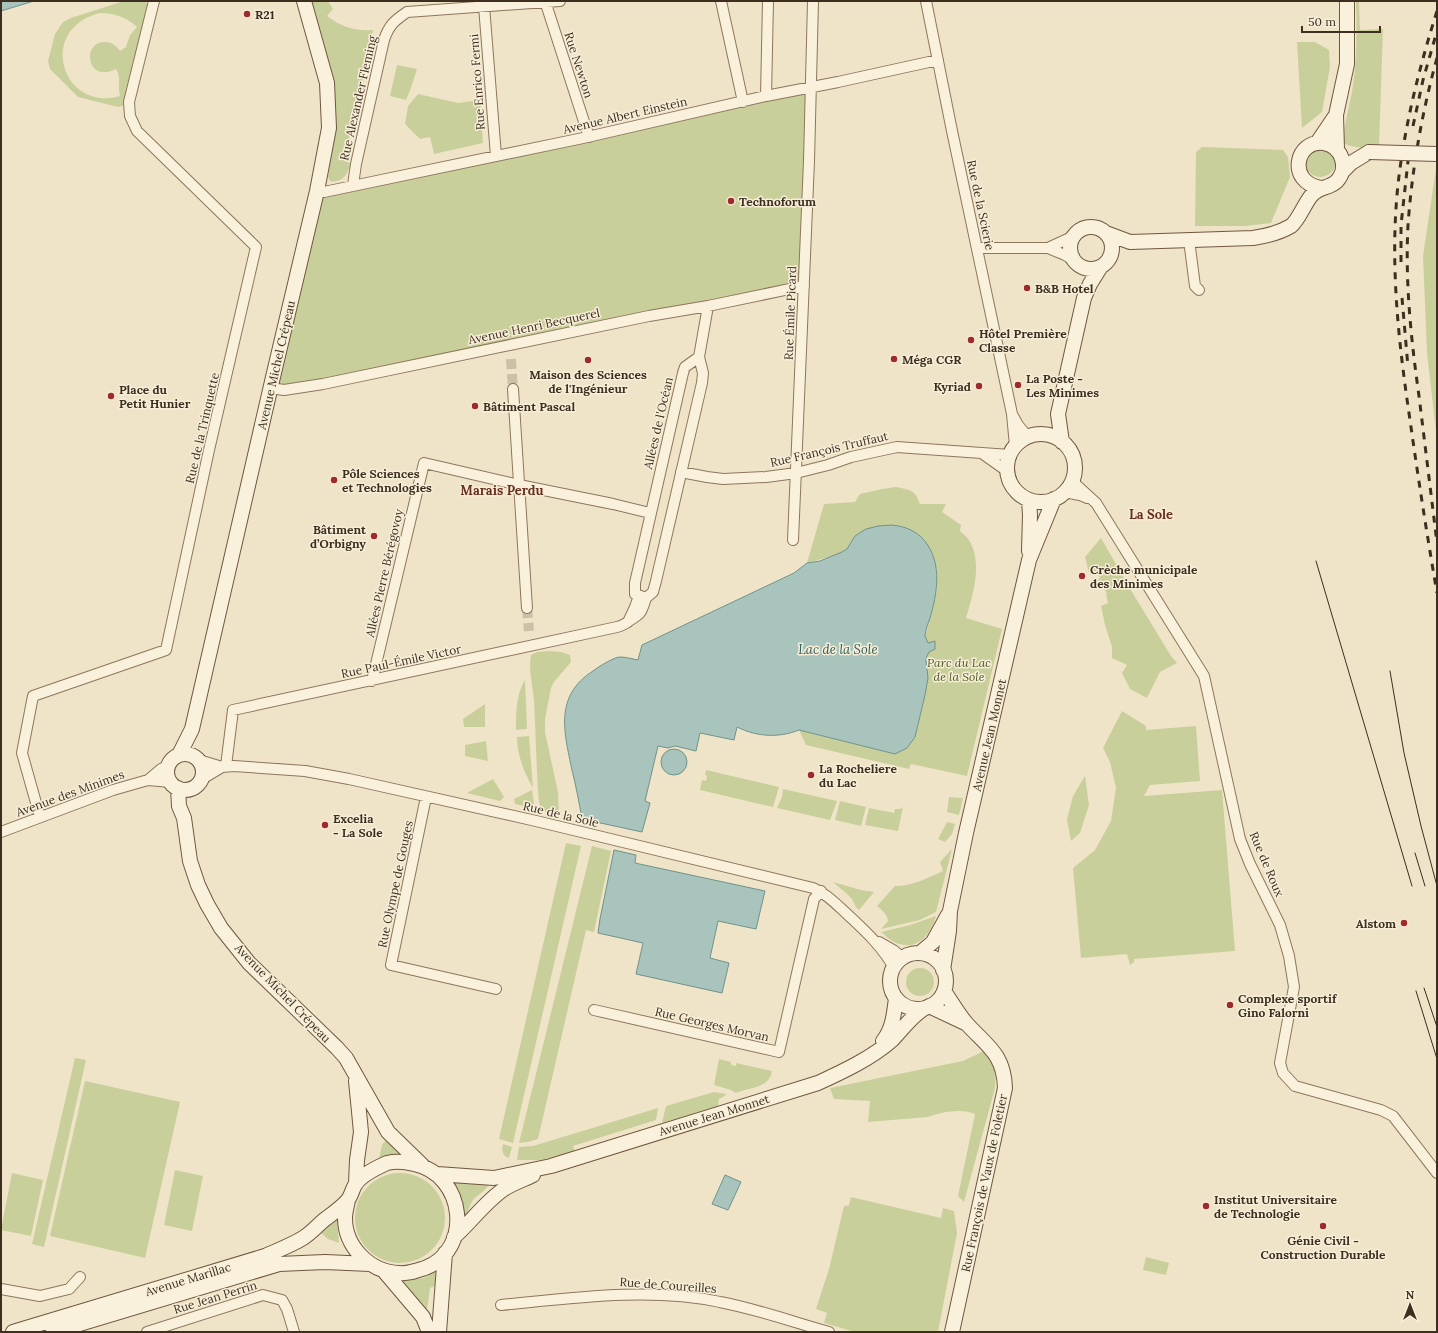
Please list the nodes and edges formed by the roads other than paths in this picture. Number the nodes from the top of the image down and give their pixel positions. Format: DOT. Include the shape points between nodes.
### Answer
graph roads {
  1 [pos="154,1"];
  2 [pos="304,1"];
  3 [pos="545,1"];
  4 [pos="560,1"];
  5 [pos="721,1"];
  6 [pos="768,1"];
  7 [pos="813,1"];
  8 [pos="926,1"];
  9 [pos="1347,1"];
  10 [pos="433,6"];
  11 [pos="484,6"];
  12 [pos="938,60"];
  13 [pos="810,87"];
  14 [pos="766,96"];
  15 [pos="743,102"];
  16 [pos="1336,115"];
  17 [pos="589,137"];
  18 [pos="1318,143"];
  19 [pos="1338,151"];
  20 [pos="1370,152"];
  21 [pos="1437,154"];
  22 [pos="496,156"];
  23 [pos="1343,171"];
  24 [pos="1302,178"];
  25 [pos="353,185"];
  26 [pos="1321,188"];
  27 [pos="317,192"];
  28 [pos="1106,233"];
  29 [pos="1277,233"];
  30 [pos="1074,236"];
  31 [pos="1189,240"];
  32 [pos="1148,241"];
  33 [pos="977,248"];
  34 [pos="1048,248"];
  35 [pos="1077,264"];
  36 [pos="1105,264"];
  37 [pos="804,286"];
  38 [pos="1199,290"];
  39 [pos="1084,298"];
  40 [pos="708,306"];
  41 [pos="699,357"];
  42 [pos="270,388"];
  43 [pos="513,389"];
  44 [pos="1012,414"];
  45 [pos="1058,414"];
  46 [pos="1044,435"];
  47 [pos="1028,437"];
  48 [pos="1062,442"];
  49 [pos="1012,451"];
  50 [pos="983,454"];
  51 [pos="1007,471"];
  52 [pos="681,472"];
  53 [pos="796,473"];
  54 [pos="519,485"];
  55 [pos="1063,491"];
  56 [pos="1029,500"];
  57 [pos="650,513"];
  58 [pos="793,540"];
  59 [pos="1029,560"];
  60 [pos="642,597"];
  61 [pos="527,608"];
  62 [pos="372,681"];
  63 [pos="192,729"];
  64 [pos="179,755"];
  65 [pos="198,759"];
  66 [pos="169,765"];
  67 [pos="224,767"];
  68 [pos="148,780"];
  69 [pos="198,783"];
  70 [pos="174,785"];
  71 [pos="426,797"];
  72 [pos="40,817"];
  73 [pos="184,818"];
  74 [pos="1,832"];
  75 [pos="821,891"];
  76 [pos="950,911"];
  77 [pos="920,953"];
  78 [pos="898,963"];
  79 [pos="943,970"];
  80 [pos="496,989"];
  81 [pos="944,991"];
  82 [pos="896,998"];
  83 [pos="927,1007"];
  84 [pos="594,1010"];
  85 [pos="966,1023"];
  86 [pos="872,1054"];
  87 [pos="356,1076"];
  88 [pos="423,1166"];
  89 [pos="551,1166"];
  90 [pos="1437,1173"];
  91 [pos="437,1174"];
  92 [pos="356,1183"];
  93 [pos="348,1200"];
  94 [pos="454,1237"];
  95 [pos="445,1253"];
  96 [pos="370,1264"];
  97 [pos="384,1271"];
  98 [pos="80,1277"];
  99 [pos="1,1289"];
  100 [pos="501,1304"];
  101 [pos="82,1327"];
  102 [pos="13,1332"];
  103 [pos="53,1332"];
  104 [pos="147,1332"];
  105 [pos="294,1332"];
  106 [pos="429,1332"];
  107 [pos="439,1332"];
  108 [pos="829,1332"];
  109 [pos="952,1332"];
  1 -- 72 [label="street, Rue de la Trinquette" via="129,102 132,121 137,131 256,247 166,650 33,696 22,753"];
  2 -- 27 [label="street, Avenue Michel Crépeau" via="327,82 329,128"];
  3 -- 4 [label="street, Rue Alexander Fleming"];
  3 -- 11 [label="street, Rue Alexander Fleming"];
  3 -- 17 [label="street, Rue Newton"];
  5 -- 15 [label="street"];
  6 -- 14 [label="street"];
  7 -- 13 [label="street, Rue Émile Picard"];
  8 -- 12 [label="street, Rue de la Scierie"];
  9 -- 16 [label="street" via="1347,64"];
  10 -- 11 [label="street, Rue Alexander Fleming"];
  10 -- 25 [label="street, Rue Alexander Fleming" via="407,12 388,28"];
  11 -- 22 [label="street, Rue Enrico Fermi"];
  12 -- 13 [label="street, Avenue Albert Einstein"];
  12 -- 33 [label="street, Rue de la Scierie"];
  13 -- 14 [label="street, Avenue Albert Einstein"];
  13 -- 37 [label="street, Rue Émile Picard"];
  14 -- 15 [label="street, Avenue Albert Einstein"];
  15 -- 17 [label="street, Avenue Albert Einstein"];
  16 -- 18 [label="street"];
  16 -- 19 [label="street"];
  17 -- 22 [label="street, Avenue Albert Einstein"];
  18 -- 19 [label="street" via="1331,145"];
  18 -- 24 [label="street" via="1306,148 1299,159 1298,166"];
  19 -- 20 [label="street"];
  19 -- 23 [label="street" via="1344,164"];
  20 -- 21 [label="street, bridge"];
  20 -- 23 [label="street"];
  22 -- 25 [label="street, Avenue Albert Einstein"];
  23 -- 26 [label="street" via="1332,185"];
  24 -- 26 [label="street" via="1314,187"];
  24 -- 29 [label="street" via="1299,200"];
  25 -- 27 [label="street, Avenue Albert Einstein"];
  26 -- 29 [label="street" via="1311,196 1292,225"];
  27 -- 42 [label="street, Avenue Michel Crépeau"];
  28 -- 30 [label="street" via="1096,227 1089,227 1083,228"];
  28 -- 32 [label="street" via="1130,242"];
  28 -- 36 [label="street" via="1113,246"];
  29 -- 31 [label="street" via="1253,238"];
  30 -- 34 [label="street"];
  30 -- 35 [label="street" via="1070,250"];
  31 -- 32 [label="street"];
  31 -- 38 [label="street" via="1195,286"];
  32 -- 36 [label="street" via="1124,248"];
  33 -- 34 [label="street"];
  33 -- 44 [label="street, Rue de la Scierie"];
  34 -- 35 [label="street" via="1065,254"];
  35 -- 36 [label="street" via="1094,270"];
  35 -- 39 [label="street, Avenue Jean Monnet"];
  36 -- 39 [label="street, Avenue Jean Monnet" via="1090,284"];
  37 -- 40 [label="street, Avenue Henri Becquerel"];
  37 -- 53 [label="street, Rue Émile Picard"];
  39 -- 45 [label="street, Avenue Jean Monnet"];
  40 -- 41 [label="street"];
  40 -- 42 [label="street, Avenue Henri Becquerel" via="323,384 284,390"];
  41 -- 52 [label="street" via="703,373 702,383"];
  41 -- 57 [label="street, Allées de l'Océan" via="686,367 683,373"];
  42 -- 63 [label="street, Avenue Michel Crépeau"];
  43 -- 54 [label="street"];
  44 -- 47 [label="street, Rue de la Scierie"];
  44 -- 49 [label="street, Rue de la Scierie"];
  45 -- 46 [label="street, Avenue Jean Monnet"];
  45 -- 48 [label="street, Avenue Jean Monnet"];
  46 -- 47 [label="street"];
  46 -- 48 [label="street"];
  47 -- 49 [label="street"];
  48 -- 55 [label="street, Avenue Jean Monnet" via="1071,453 1074,474"];
  49 -- 50 [label="street, Rue François Truffaut"];
  49 -- 51 [label="street"];
  50 -- 51 [label="street, Rue François Truffaut"];
  50 -- 53 [label="street, Rue François Truffaut" via="897,447"];
  51 -- 56 [label="street" via="1014,488"];
  52 -- 53 [label="street, Rue François Truffaut" via="723,479"];
  52 -- 60 [label="street" via="654,589 651,595"];
  53 -- 58 [label="street, Rue Émile Picard"];
  54 -- 57 [label="street, Allées Pierre Bérégovoy"];
  54 -- 61 [label="street"];
  54 -- 62 [label="street, Allées Pierre Bérégovoy" via="424,463"];
  55 -- 56 [label="street" via="1041,502"];
  55 -- 59 [label="street, Avenue Jean Monnet"];
  55 -- 90 [label="street, Rue de Roux" via="1080,495 1096,503 1204,676 1240,839 1280,925 1289,956 1294,987 1280,1063 1283,1073 1295,1086 1381,1110 1393,1116"];
  56 -- 59 [label="street, Avenue Jean Monnet"];
  57 -- 60 [label="street, Allées de l'Océan" via="635,583 635,594"];
  59 -- 76 [label="street, Avenue Jean Monnet"];
  60 -- 62 [label="street, Rue Paul-Émile Victor" via="640,614 624,625"];
  62 -- 67 [label="street, Rue Paul-Émile Victor" via="233,710"];
  63 -- 64 [label="street, Avenue Michel Crépeau"];
  63 -- 65 [label="street, Avenue Michel Crépeau"];
  64 -- 65 [label="street" via="188,754"];
  64 -- 66 [label="street, Avenue Michel Crépeau"];
  65 -- 67 [label="street, Rue de la Sole"];
  65 -- 69 [label="street, Avenue Michel Crépeau" via="203,769"];
  66 -- 68 [label="street, Avenue des Minimes"];
  66 -- 70 [label="street, Avenue Michel Crépeau" via="167,771"];
  67 -- 69 [label="street"];
  67 -- 71 [label="street, Rue de la Sole" via="305,771"];
  68 -- 70 [label="street, Avenue des Minimes"];
  68 -- 72 [label="street, Avenue des Minimes"];
  69 -- 70 [label="street" via="183,790"];
  69 -- 73 [label="street, Avenue Michel Crépeau"];
  70 -- 73 [label="street, Avenue Michel Crépeau"];
  71 -- 75 [label="street, Rue de la Sole"];
  71 -- 80 [label="street, Rue Olympe de Gouges" via="391,965"];
  72 -- 74 [label="street, Avenue des Minimes"];
  73 -- 87 [label="street, Avenue Michel Crépeau" via="190,861 198,885 221,928 250,963 337,1048"];
  75 -- 78 [label="street, Rue de la Sole" via="874,940 893,950"];
  75 -- 84 [label="street, Rue Georges Morvan" via="814,899 779,1052"];
  76 -- 77 [label="street, Avenue Jean Monnet" via="933,942"];
  76 -- 79 [label="street, Avenue Jean Monnet"];
  77 -- 78 [label="street" via="912,954"];
  77 -- 79 [label="street" via="935,959"];
  78 -- 82 [label="street" via="890,981"];
  79 -- 81 [label="street" via="946,982"];
  81 -- 83 [label="street" via="937,1001"];
  81 -- 85 [label="street"];
  82 -- 83 [label="street" via="908,1007"];
  82 -- 86 [label="street, Avenue Jean Monnet" via="890,1031"];
  83 -- 85 [label="street"];
  83 -- 86 [label="street, Avenue Jean Monnet" via="914,1015 891,1040"];
  85 -- 109 [label="street, Rue François de Vaux de Foletier" via="996,1054 1005,1088"];
  86 -- 89 [label="street, Avenue Jean Monnet" via="818,1083"];
  87 -- 88 [label="street, Avenue Michel Crépeau" via="388,1132"];
  87 -- 92 [label="street, Avenue Michel Crépeau" via="361,1132"];
  88 -- 91 [label="street"];
  88 -- 92 [label="street" via="406,1162 389,1163 373,1169"];
  89 -- 91 [label="street, Avenue Jean Monnet" via="494,1178"];
  89 -- 94 [label="street, Avenue Jean Monnet" via="496,1195"];
  91 -- 94 [label="street" via="452,1192 457,1207 458,1222"];
  92 -- 93 [label="street"];
  93 -- 96 [label="street" via="345,1218 348,1236 357,1252"];
  93 -- 102 [label="street, Avenue Marillac" via="304,1238 265,1256"];
  94 -- 95 [label="street"];
  95 -- 97 [label="street" via="428,1267 414,1272 399,1274"];
  95 -- 107 [label="street"];
  96 -- 97 [label="street"];
  96 -- 101 [label="street, Avenue Marillac" via="279,1264"];
  97 -- 106 [label="street" via="423,1317"];
  98 -- 99 [label="street" via="69,1289 40,1296"];
  100 -- 108 [label="street, Rue de Coureilles" via="623,1294 683,1297 719,1301"];
  101 -- 103 [label="street, Avenue Marillac"];
  104 -- 105 [label="street, Rue Jean Perrin" via="263,1295 282,1300"];
}
